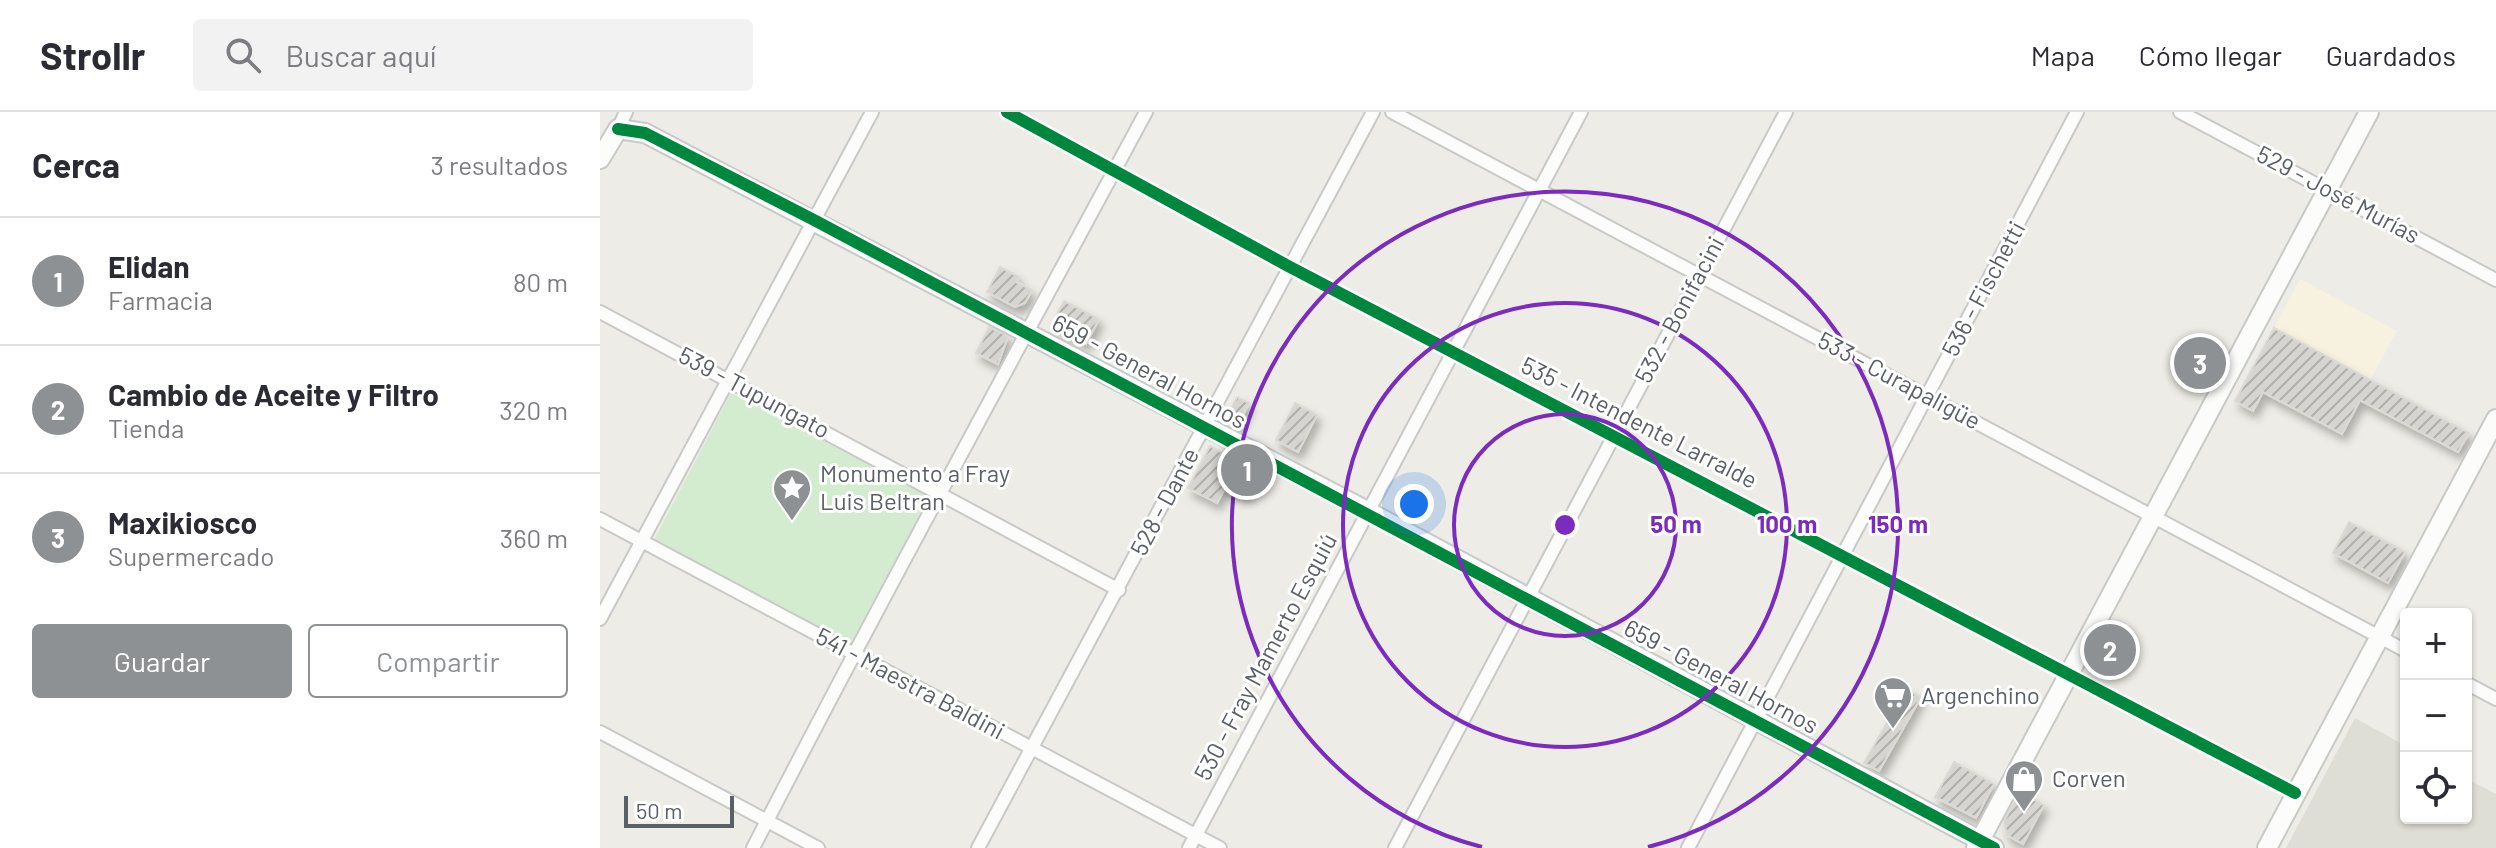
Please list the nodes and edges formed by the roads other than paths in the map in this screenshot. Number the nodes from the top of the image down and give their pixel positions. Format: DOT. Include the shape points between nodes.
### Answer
graph roads {
  1 [pos="872,112"];
  2 [pos="1007,112"];
  3 [pos="1146,112"];
  4 [pos="1373,112"];
  5 [pos="1392,112"];
  6 [pos="1581,112"];
  7 [pos="1786,112"];
  8 [pos="2077,112"];
  9 [pos="2180,112"];
  10 [pos="2369,112"];
  11 [pos="622,121"];
  12 [pos="600,159"];
  13 [pos="1115,171"];
  14 [pos="2328,188"];
  15 [pos="1540,189"];
  16 [pos="814,220"];
  17 [pos="1290,267"];
  18 [pos="1699,274"];
  19 [pos="2496,280"];
  20 [pos="600,312"];
  21 [pos="1029,333"];
  22 [pos="1455,352"];
  23 [pos="729,380"];
  24 [pos="1928,396"];
  25 [pos="2496,419"];
  26 [pos="1205,426"];
  27 [pos="1615,435"];
  28 [pos="943,494"];
  29 [pos="1369,512"];
  30 [pos="2153,517"];
  31 [pos="600,519"];
  32 [pos="642,542"];
  33 [pos="1844,554"];
  34 [pos="1119,590"];
  35 [pos="1529,598"];
  36 [pos="600,619"];
  37 [pos="2380,637"];
  38 [pos="2400,648"];
  39 [pos="853,653"];
  40 [pos="2069,674"];
  41 [pos="2472,686"];
  42 [pos="2496,699"];
  43 [pos="1754,721"];
  44 [pos="600,732"];
  45 [pos="1032,749"];
  46 [pos="2295,793"];
  47 [pos="767,821"];
  48 [pos="1196,835"];
  49 [pos="1984,846"];
  50 [pos="753,848"];
  51 [pos="818,848"];
  52 [pos="978,848"];
  53 [pos="1189,848"];
  54 [pos="1220,848"];
  55 [pos="1395,848"];
  56 [pos="1688,848"];
  57 [pos="2267,848"];
  1 -- 16 [label="street"];
  2 -- 13 [label="street, 535 - Intendente Larralde"];
  3 -- 13 [label="street"];
  4 -- 17 [label="street, 528 - Dante"];
  5 -- 15 [label="street, 533 - Curapaligüe"];
  6 -- 15 [label="street, 530 - Fray Mamerto Esquiú"];
  7 -- 18 [label="street, 532 - Bonifacini"];
  8 -- 24 [label="street, 536 - Fischetti"];
  9 -- 14 [label="street, 529 - José Murías"];
  10 -- 14 [label="street"];
  11 -- 12 [label="street"];
  11 -- 16 [label="street, 659 - General Hornos"];
  13 -- 17 [label="street, 535 - Intendente Larralde"];
  13 -- 21 [label="street"];
  14 -- 19 [label="street, 529 - José Murías"];
  14 -- 30 [label="street"];
  15 -- 18 [label="street, 533 - Curapaligüe"];
  15 -- 22 [label="street, 530 - Fray Mamerto Esquiú"];
  16 -- 21 [label="street, 659 - General Hornos"];
  16 -- 23 [label="street"];
  17 -- 22 [label="street, 535 - Intendente Larralde"];
  17 -- 26 [label="street, 528 - Dante"];
  18 -- 24 [label="street, 533 - Curapaligüe"];
  18 -- 27 [label="street, 532 - Bonifacini"];
  20 -- 23 [label="street, 539 - Tupungato"];
  21 -- 26 [label="street, 659 - General Hornos"];
  21 -- 28 [label="street"];
  22 -- 27 [label="street, 535 - Intendente Larralde"];
  22 -- 29 [label="street, 530 - Fray Mamerto Esquiú"];
  23 -- 28 [label="street, 539 - Tupungato"];
  23 -- 32 [label="street"];
  24 -- 30 [label="street, 533 - Curapaligüe"];
  24 -- 33 [label="street, 536 - Fischetti"];
  25 -- 37 [label="street"];
  26 -- 29 [label="street, 659 - General Hornos"];
  26 -- 34 [label="street, 528 - Dante"];
  27 -- 33 [label="street, 535 - Intendente Larralde"];
  27 -- 35 [label="street, 532 - Bonifacini"];
  28 -- 34 [label="street, 539 - Tupungato"];
  28 -- 39 [label="street"];
  29 -- 35 [label="street, 659 - General Hornos"];
  29 -- 48 [label="street, 530 - Fray Mamerto Esquiú"];
  30 -- 37 [label="street, 533 - Curapaligüe"];
  30 -- 40 [label="street"];
  31 -- 32 [label="street, 541 - Maestra Baldini"];
  32 -- 36 [label="street"];
  32 -- 39 [label="street, 541 - Maestra Baldini"];
  33 -- 40 [label="street, 535 - Intendente Larralde"];
  33 -- 43 [label="street, 536 - Fischetti"];
  34 -- 45 [label="street, 528 - Dante"];
  35 -- 43 [label="street, 659 - General Hornos"];
  35 -- 55 [label="street, 532 - Bonifacini"];
  37 -- 38 [label="street, 533 - Curapaligüe"];
  37 -- 46 [label="street"];
  39 -- 45 [label="street, 541 - Maestra Baldini"];
  39 -- 47 [label="street"];
  40 -- 46 [label="street, 535 - Intendente Larralde"];
  40 -- 49 [label="street"];
  41 -- 42 [label="street"];
  43 -- 49 [label="street, 659 - General Hornos"];
  43 -- 56 [label="street, 536 - Fischetti"];
  44 -- 47 [label="street"];
  45 -- 48 [label="street, 541 - Maestra Baldini"];
  45 -- 52 [label="street, 528 - Dante"];
  46 -- 57 [label="street"];
  47 -- 50 [label="street"];
  47 -- 51 [label="street"];
  48 -- 53 [label="street, 530 - Fray Mamerto Esquiú"];
  48 -- 54 [label="street, 541 - Maestra Baldini"];
}
